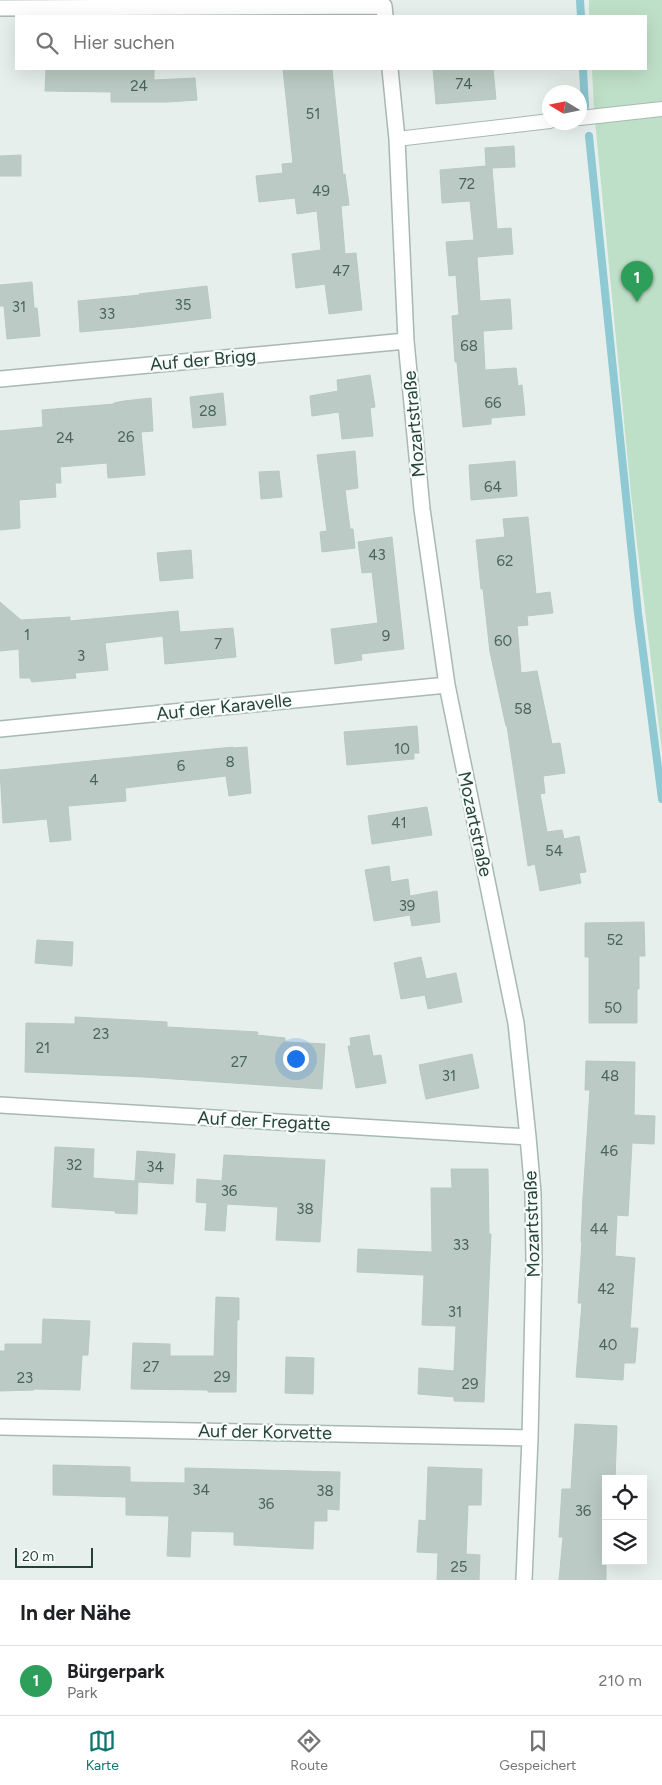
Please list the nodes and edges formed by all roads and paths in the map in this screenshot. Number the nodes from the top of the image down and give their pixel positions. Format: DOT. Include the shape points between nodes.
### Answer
graph roads {
  1 [pos="0,8"];
  2 [pos="385,11"];
  3 [pos="390,70"];
  4 [pos="662,108"];
  5 [pos="587,117"];
  6 [pos="542,122"];
  7 [pos="397,139"];
  8 [pos="406,341"];
  9 [pos="0,379"];
  10 [pos="447,685"];
  11 [pos="0,729"];
  12 [pos="0,1105"];
  13 [pos="528,1137"];
  14 [pos="0,1427"];
  15 [pos="530,1438"];
  16 [pos="524,1580"];
  1 -- 2 [label="street"];
  3 -- 7 [label="street, Mozartstraße"];
  4 -- 5 [label="lane"];
  6 -- 7 [label="lane"];
  7 -- 8 [label="street, Mozartstraße"];
  8 -- 9 [label="street, Auf der Brigg"];
  8 -- 10 [label="street, Mozartstraße" via="422,509"];
  10 -- 11 [label="street, Auf der Karavelle"];
  10 -- 13 [label="street, Mozartstraße" via="516,1023"];
  12 -- 13 [label="street, Auf der Fregatte"];
  13 -- 15 [label="street, Mozartstraße" via="534,1262"];
  14 -- 15 [label="street, Auf der Korvette"];
  15 -- 16 [label="street, Mozartstraße"];
}
